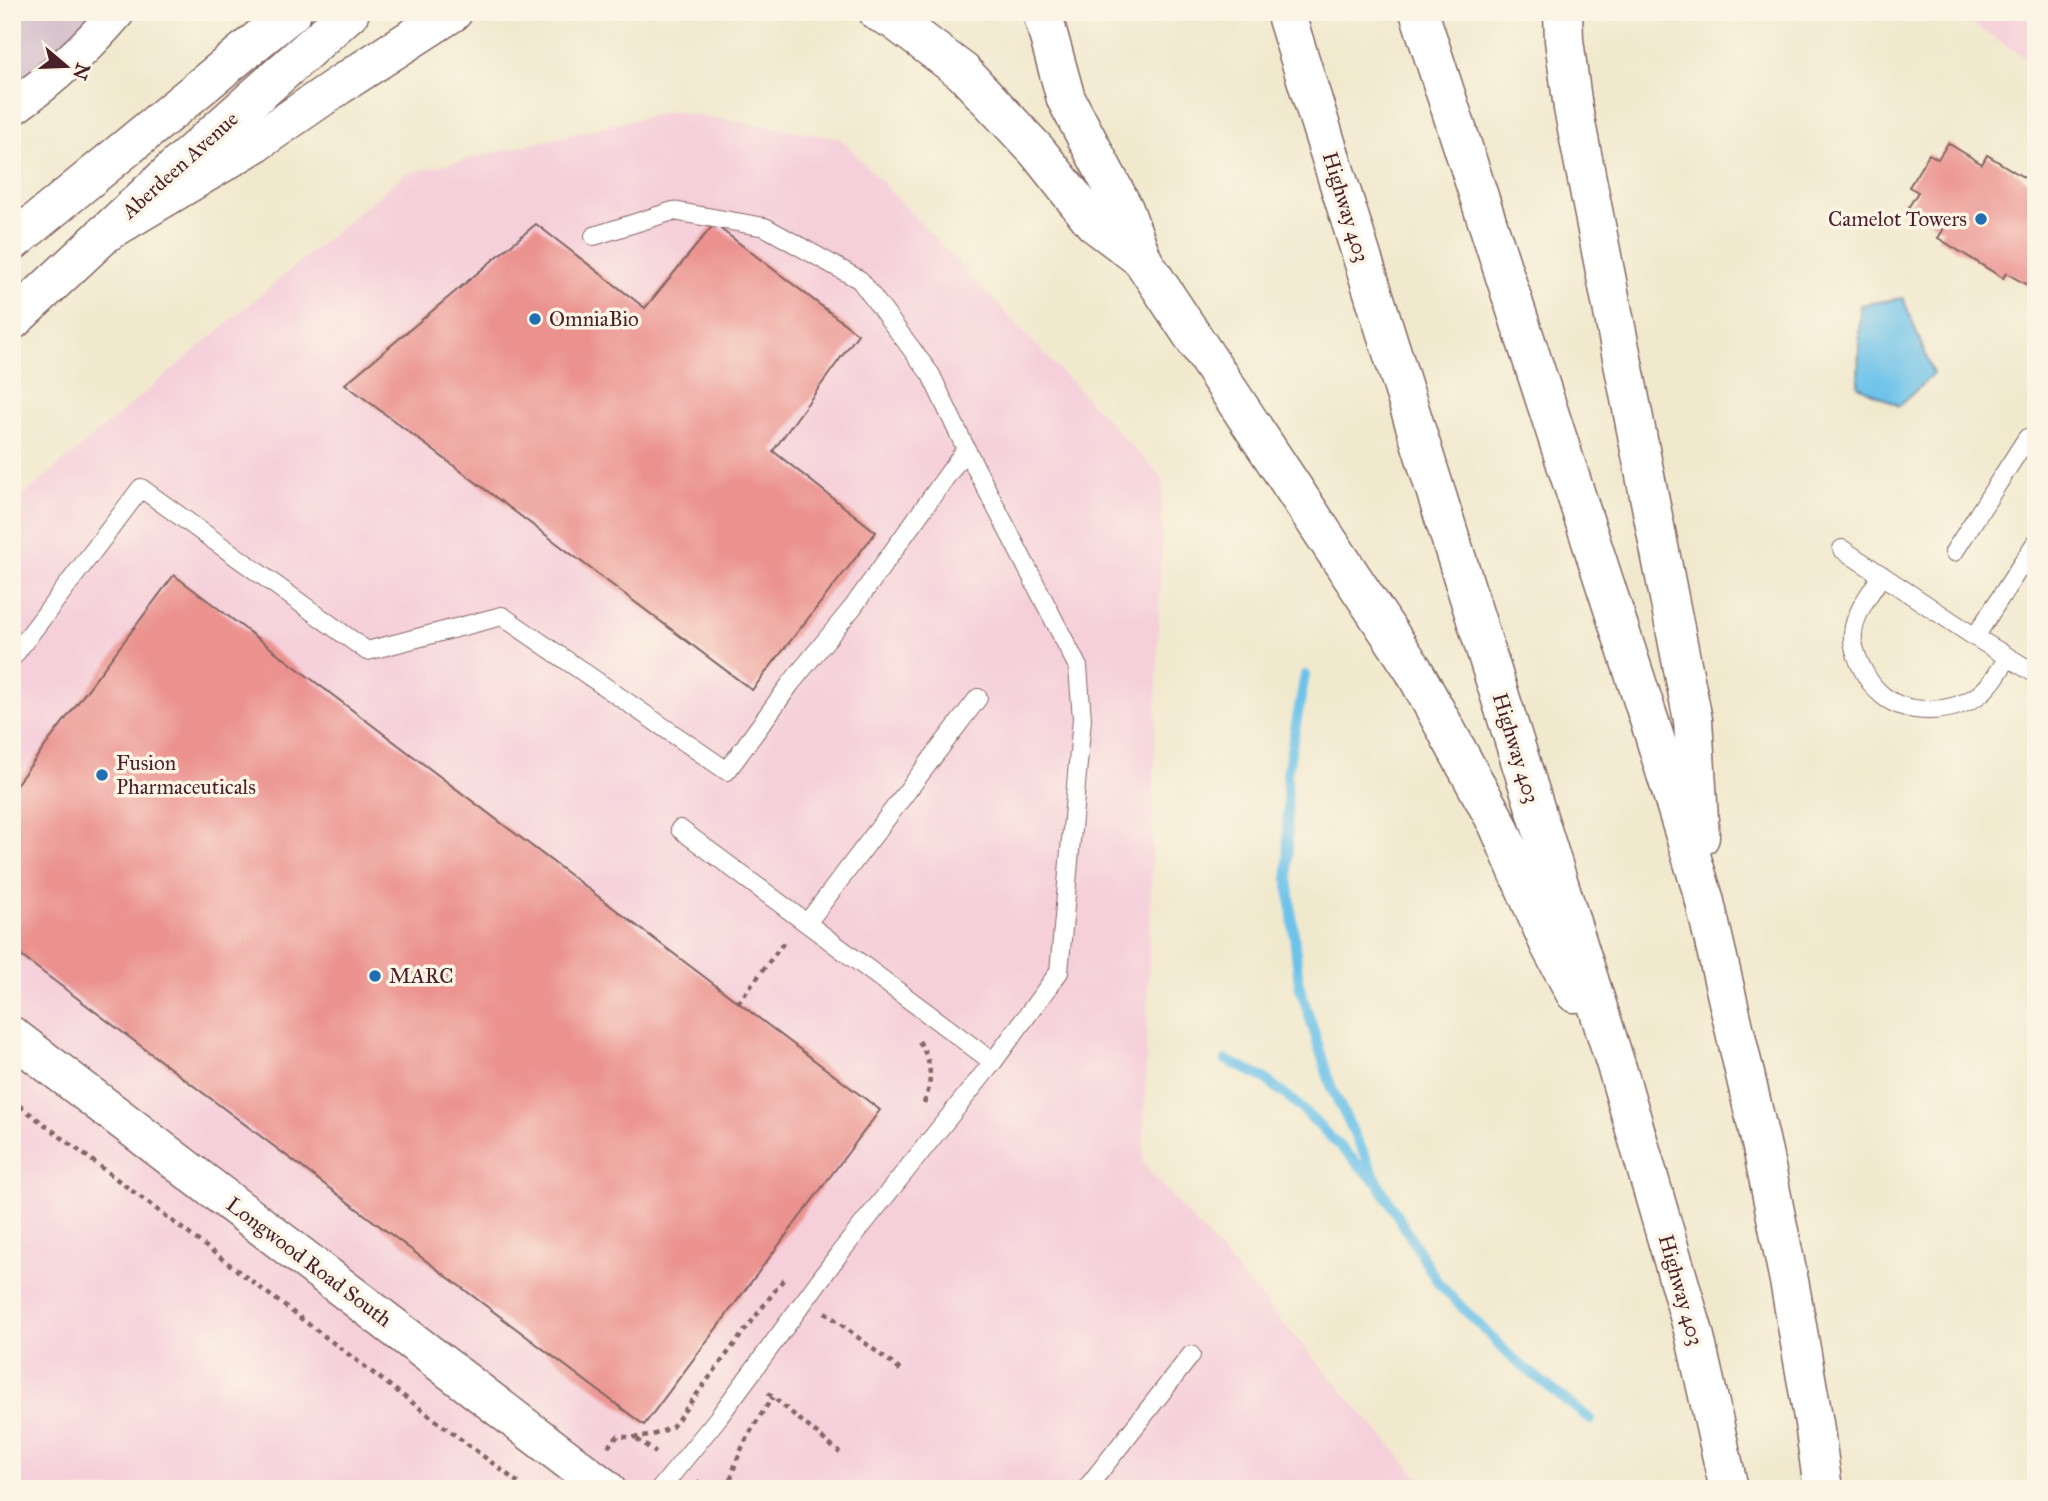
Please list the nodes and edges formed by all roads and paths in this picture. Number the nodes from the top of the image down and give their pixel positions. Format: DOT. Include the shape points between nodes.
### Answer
graph roads {
  1 [pos="117,12"];
  2 [pos="292,12"];
  3 [pos="350,12"];
  4 [pos="453,12"];
  5 [pos="878,12"];
  6 [pos="1042,12"];
  7 [pos="1285,12"];
  8 [pos="1419,12"];
  9 [pos="1563,12"];
  10 [pos="12,108"];
  11 [pos="104,234"];
  12 [pos="594,236"];
  13 [pos="12,242"];
  14 [pos="1143,261"];
  15 [pos="12,321"];
  16 [pos="2033,435"];
  17 [pos="966,449"];
  18 [pos="2036,542"];
  19 [pos="1842,549"];
  20 [pos="1954,552"];
  21 [pos="1882,575"];
  22 [pos="1975,636"];
  23 [pos="2008,657"];
  24 [pos="12,658"];
  25 [pos="2036,674"];
  26 [pos="978,698"];
  27 [pos="680,830"];
  28 [pos="1704,898"];
  29 [pos="807,922"];
  30 [pos="12,1036"];
  31 [pos="917,1037"];
  32 [pos="993,1062"];
  33 [pos="1620,1078"];
  34 [pos="12,1100"];
  35 [pos="923,1105"];
  36 [pos="783,1280"];
  37 [pos="791,1281"];
  38 [pos="807,1298"];
  39 [pos="1191,1355"];
  40 [pos="724,1357"];
  41 [pos="903,1371"];
  42 [pos="749,1377"];
  43 [pos="773,1398"];
  44 [pos="840,1452"];
  45 [pos="596,1481"];
  46 [pos="522,1489"];
  47 [pos="660,1489"];
  48 [pos="729,1489"];
  49 [pos="1086,1489"];
  50 [pos="1728,1489"];
  51 [pos="1823,1489"];
  1 -- 10 [label="street" via="77,55"];
  2 -- 13 [label="main road, Aberdeen Avenue"];
  3 -- 11 [label="main road, Aberdeen Avenue"];
  4 -- 11 [label="main road" via="257,142"];
  5 -- 14 [label="main road" via="963,72 1037,151 1094,223"];
  6 -- 14 [label="main road" via="1066,99 1124,209"];
  7 -- 33 [label="main road, Highway 403"];
  8 -- 28 [label="main road"];
  9 -- 28 [label="main road" via="1573,108 1693,720"];
  11 -- 15 [label="main road, Aberdeen Avenue"];
  12 -- 17 [label="lane" via="673,211 765,227 860,279 931,375"];
  14 -- 33 [label="main road" via="1413,669 1498,825 1549,944"];
  16 -- 20 [label="lane"];
  17 -- 24 [label="lane" via="727,771 502,616 367,651 141,488"];
  17 -- 32 [label="lane" via="1078,667 1082,719 1059,972"];
  18 -- 22 [label="lane"];
  19 -- 21 [label="lane"];
  21 -- 22 [label="lane"];
  21 -- 23 [label="lane" via="1859,613 1853,633 1866,677 1882,695 1919,709 1954,707 1975,697 1996,678"];
  22 -- 23 [label="lane"];
  23 -- 25 [label="lane"];
  26 -- 29 [label="lane"];
  27 -- 29 [label="lane"];
  28 -- 51 [label="main road" via="1763,1152"];
  29 -- 32 [label="lane"];
  30 -- 45 [label="main road, Longwood Road South"];
  31 -- 35 [label="path" via="930,1070 930,1088"];
  32 -- 38 [label="lane"];
  33 -- 50 [label="main road, Highway 403" via="1694,1333"];
  34 -- 46 [label="path"];
  36 -- 37 [label="path"];
  36 -- 38 [label="path"];
  36 -- 40 [label="path"];
  38 -- 41 [label="path"];
  38 -- 42 [label="lane"];
  39 -- 49 [label="lane"];
  40 -- 42 [label="path"];
  40 -- 45 [label="path" via="672,1427 656,1435 618,1436"];
  42 -- 43 [label="path"];
  42 -- 47 [label="lane"];
  43 -- 44 [label="path"];
  43 -- 48 [label="path" via="736,1457"];
}
